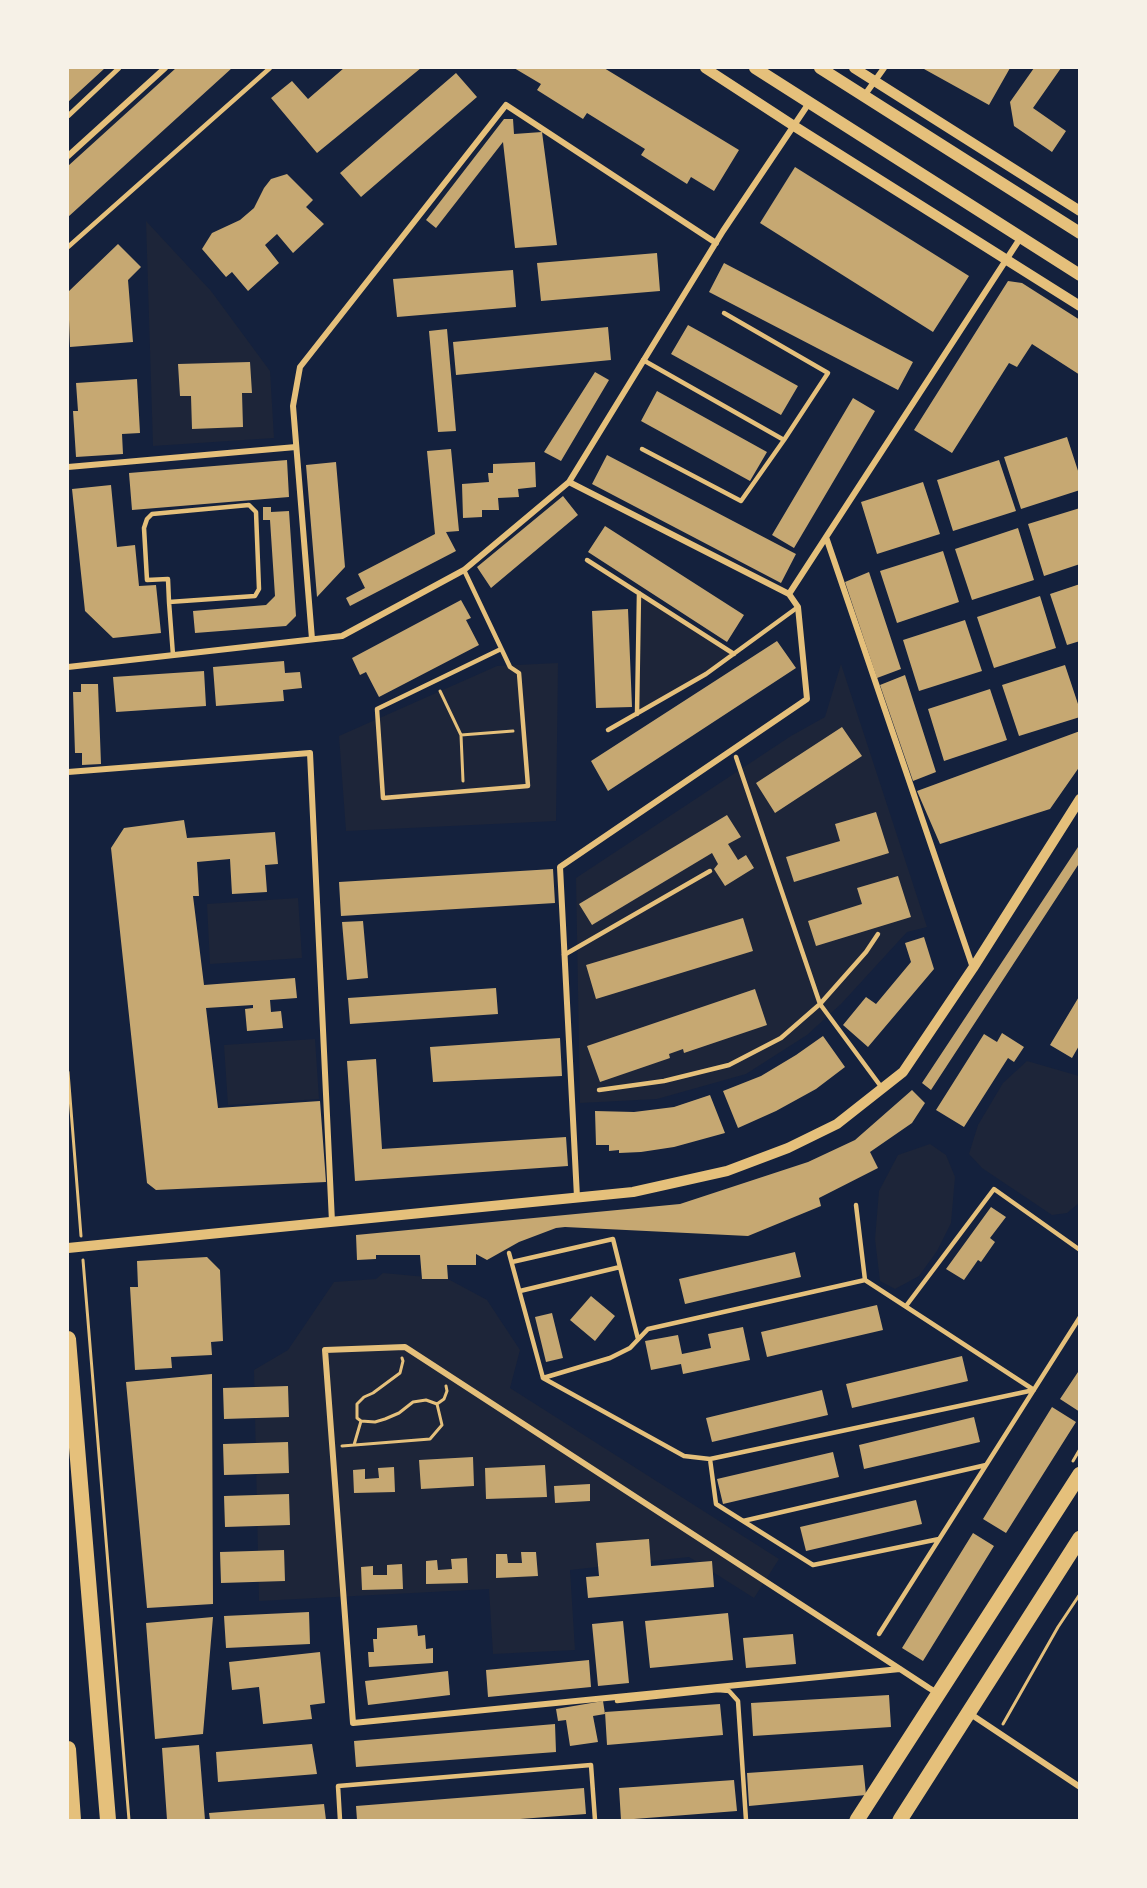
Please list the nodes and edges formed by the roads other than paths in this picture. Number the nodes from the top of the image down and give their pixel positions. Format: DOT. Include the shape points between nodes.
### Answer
graph roads {
  1 [pos="119,68"];
  2 [pos="165,68"];
  3 [pos="270,68"];
  4 [pos="705,68"];
  5 [pos="755,68"];
  6 [pos="820,68"];
  7 [pos="854,68"];
  8 [pos="884,68"];
  9 [pos="875,81"];
  10 [pos="864,96"];
  11 [pos="810,102"];
  12 [pos="68,116"];
  13 [pos="794,126"];
  14 [pos="68,156"];
  15 [pos="1080,211"];
  16 [pos="1080,234"];
  17 [pos="1021,237"];
  18 [pos="716,243"];
  19 [pos="68,247"];
  20 [pos="1006,260"];
  21 [pos="1080,274"];
  22 [pos="1080,306"];
  23 [pos="724,313"];
  24 [pos="644,360"];
  25 [pos="784,440"];
  26 [pos="296,447"];
  27 [pos="642,449"];
  28 [pos="68,467"];
  29 [pos="569,482"];
  30 [pos="826,537"];
  31 [pos="587,560"];
  32 [pos="464,570"];
  33 [pos="639,593"];
  34 [pos="789,594"];
  35 [pos="169,602"];
  36 [pos="798,607"];
  37 [pos="312,639"];
  38 [pos="501,649"];
  39 [pos="734,654"];
  40 [pos="173,655"];
  41 [pos="68,667"];
  42 [pos="637,714"];
  43 [pos="608,730"];
  44 [pos="736,757"];
  45 [pos="68,772"];
  46 [pos="1080,799"];
  47 [pos="710,871"];
  48 [pos="878,934"];
  49 [pos="564,955"];
  50 [pos="972,968"];
  51 [pos="820,1004"];
  52 [pos="882,1088"];
  53 [pos="599,1090"];
  54 [pos="577,1197"];
  55 [pos="856,1205"];
  56 [pos="332,1222"];
  57 [pos="68,1248"];
  58 [pos="1080,1250"];
  59 [pos="509,1253"];
  60 [pos="512,1262"];
  61 [pos="620,1267"];
  62 [pos="865,1280"];
  63 [pos="519,1291"];
  64 [pos="906,1306"];
  65 [pos="1080,1317"];
  66 [pos="68,1339"];
  67 [pos="638,1339"];
  68 [pos="543,1378"];
  69 [pos="1034,1390"];
  70 [pos="710,1459"];
  71 [pos="986,1464"];
  72 [pos="1080,1474"];
  73 [pos="743,1521"];
  74 [pos="1080,1538"];
  75 [pos="939,1539"];
  76 [pos="879,1634"];
  77 [pos="900,1669"];
  78 [pos="939,1694"];
  79 [pos="617,1701"];
  80 [pos="968,1713"];
  81 [pos="68,1749"];
  82 [pos="1080,1787"];
  83 [pos="73,1821"];
  84 [pos="108,1821"];
  85 [pos="340,1821"];
  86 [pos="595,1821"];
  87 [pos="746,1821"];
  88 [pos="857,1821"];
  89 [pos="900,1821"];
  1 -- 12 [label="street"];
  2 -- 14 [label="street"];
  3 -- 19 [label="lane"];
  4 -- 13 [label="street"];
  5 -- 11 [label="main road"];
  6 -- 10 [label="main road"];
  7 -- 9 [label="street"];
  8 -- 9 [label="street"];
  9 -- 10 [label="street"];
  9 -- 15 [label="street"];
  10 -- 16 [label="main road"];
  11 -- 13 [label="street"];
  11 -- 17 [label="main road"];
  13 -- 18 [label="street"];
  13 -- 20 [label="street"];
  17 -- 20 [label="street"];
  17 -- 21 [label="main road"];
  18 -- 24 [label="street"];
  18 -- 26 [label="street" via="506,105 300,367 293,406"];
  20 -- 22 [label="street"];
  20 -- 30 [label="street"];
  23 -- 25 [label="lane" via="828,373"];
  24 -- 25 [label="lane"];
  24 -- 29 [label="street"];
  25 -- 27 [label="lane" via="741,501"];
  26 -- 28 [label="street"];
  26 -- 37 [label="street"];
  29 -- 32 [label="street"];
  29 -- 34 [label="street"];
  30 -- 34 [label="street"];
  30 -- 50 [label="street"];
  31 -- 33 [label="lane"];
  32 -- 37 [label="street" via="342,636"];
  32 -- 38 [label="lane"];
  33 -- 39 [label="lane"];
  33 -- 42 [label="lane"];
  34 -- 36 [label="street"];
  35 -- 35 [label="lane" via="255,596 259,589 256,512 249,505 152,514 147,519 147,580 168,579"];
  35 -- 40 [label="lane"];
  36 -- 39 [label="lane"];
  36 -- 49 [label="street" via="807,699 560,867"];
  37 -- 40 [label="street"];
  38 -- 38 [label="lane" via="376,709 383,798 528,786 519,673 510,667"];
  39 -- 42 [label="lane"];
  40 -- 41 [label="street"];
  42 -- 43 [label="lane"];
  44 -- 51 [label="lane"];
  45 -- 56 [label="street" via="310,753"];
  46 -- 50 [label="street"];
  47 -- 49 [label="lane"];
  48 -- 51 [label="lane"];
  49 -- 54 [label="street"];
  50 -- 52 [label="street" via="903,1072"];
  51 -- 52 [label="lane"];
  51 -- 53 [label="lane" via="781,1038 729,1065 664,1081"];
  52 -- 54 [label="street" via="837,1124 727,1171 633,1192"];
  54 -- 56 [label="street"];
  55 -- 62 [label="lane"];
  56 -- 57 [label="street"];
  58 -- 64 [label="lane" via="994,1189"];
  59 -- 60 [label="lane"];
  60 -- 61 [label="lane" via="614,1239"];
  60 -- 63 [label="lane"];
  61 -- 63 [label="lane"];
  61 -- 67 [label="lane"];
  62 -- 64 [label="lane"];
  62 -- 67 [label="lane" via="648,1329"];
  63 -- 68 [label="lane"];
  64 -- 69 [label="lane"];
  65 -- 69 [label="lane"];
  66 -- 84 [label="highway"];
  67 -- 68 [label="lane" via="630,1348 609,1358"];
  68 -- 70 [label="lane" via="684,1456"];
  69 -- 70 [label="lane"];
  69 -- 71 [label="lane"];
  70 -- 73 [label="lane" via="716,1504"];
  71 -- 73 [label="lane"];
  71 -- 75 [label="lane"];
  72 -- 78 [label="main road"];
  73 -- 75 [label="lane" via="813,1565"];
  74 -- 80 [label="main road"];
  75 -- 76 [label="lane"];
  77 -- 77 [label="street" via="405,1347 325,1350 353,1723"];
  77 -- 78 [label="street"];
  78 -- 88 [label="main road"];
  79 -- 87 [label="lane" via="729,1691 738,1701"];
  80 -- 82 [label="street"];
  80 -- 89 [label="main road"];
  81 -- 83 [label="highway"];
  85 -- 86 [label="lane" via="338,1786 591,1766"];
}
